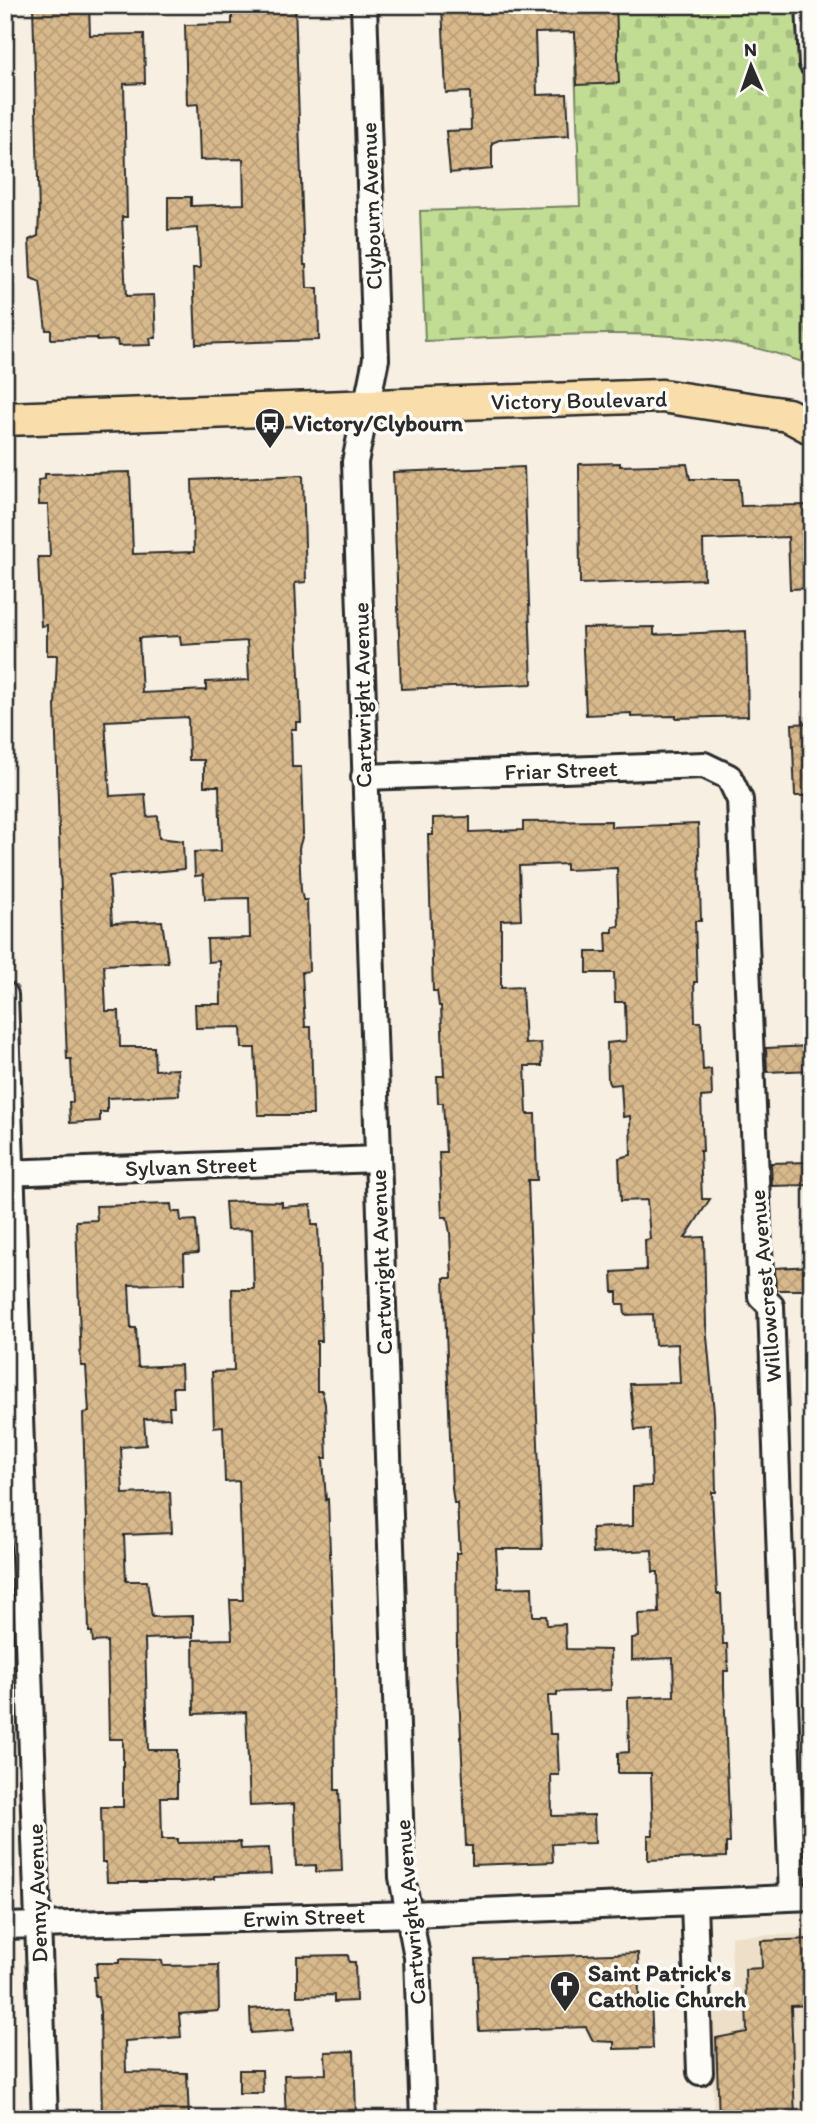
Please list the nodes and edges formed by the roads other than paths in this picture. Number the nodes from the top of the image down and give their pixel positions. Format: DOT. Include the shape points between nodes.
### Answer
graph roads {
  1 [pos="364,5"];
  2 [pos="810,5"];
  3 [pos="812,64"];
  4 [pos="366,405"];
  5 [pos="5,419"];
  6 [pos="812,428"];
  7 [pos="364,777"];
  8 [pos="740,800"];
  9 [pos="5,995"];
  10 [pos="377,1158"];
  11 [pos="9,1173"];
  12 [pos="802,1897"];
  13 [pos="694,1903"];
  14 [pos="411,1914"];
  15 [pos="38,1925"];
  16 [pos="5,1926"];
  17 [pos="700,2072"];
  18 [pos="45,2119"];
  19 [pos="423,2119"];
  1 -- 4 [label="street, Clybourn Avenue" via="376,359"];
  2 -- 3 [label="street"];
  4 -- 5 [label="main road, Victory Boulevard"];
  4 -- 6 [label="main road, Victory Boulevard" via="662,396 788,415"];
  4 -- 7 [label="street, Cartwright Avenue" via="355,462"];
  7 -- 8 [label="street, Friar Street" via="704,765 729,777"];
  7 -- 10 [label="street, Cartwright Avenue"];
  8 -- 12 [label="street, Willowcrest Avenue" via="761,1296 771,1306"];
  9 -- 11 [label="street, Denny Avenue"];
  10 -- 11 [label="street, Sylvan Street"];
  10 -- 14 [label="street, Cartwright Avenue" via="402,1877"];
  11 -- 15 [label="street, Denny Avenue"];
  12 -- 13 [label="street, Erwin Street"];
  13 -- 14 [label="street, Erwin Street"];
  13 -- 17 [label="street"];
  14 -- 15 [label="street, Erwin Street"];
  14 -- 19 [label="street, Cartwright Avenue"];
  15 -- 16 [label="street, Erwin Street"];
  15 -- 18 [label="street, Denny Avenue"];
}
